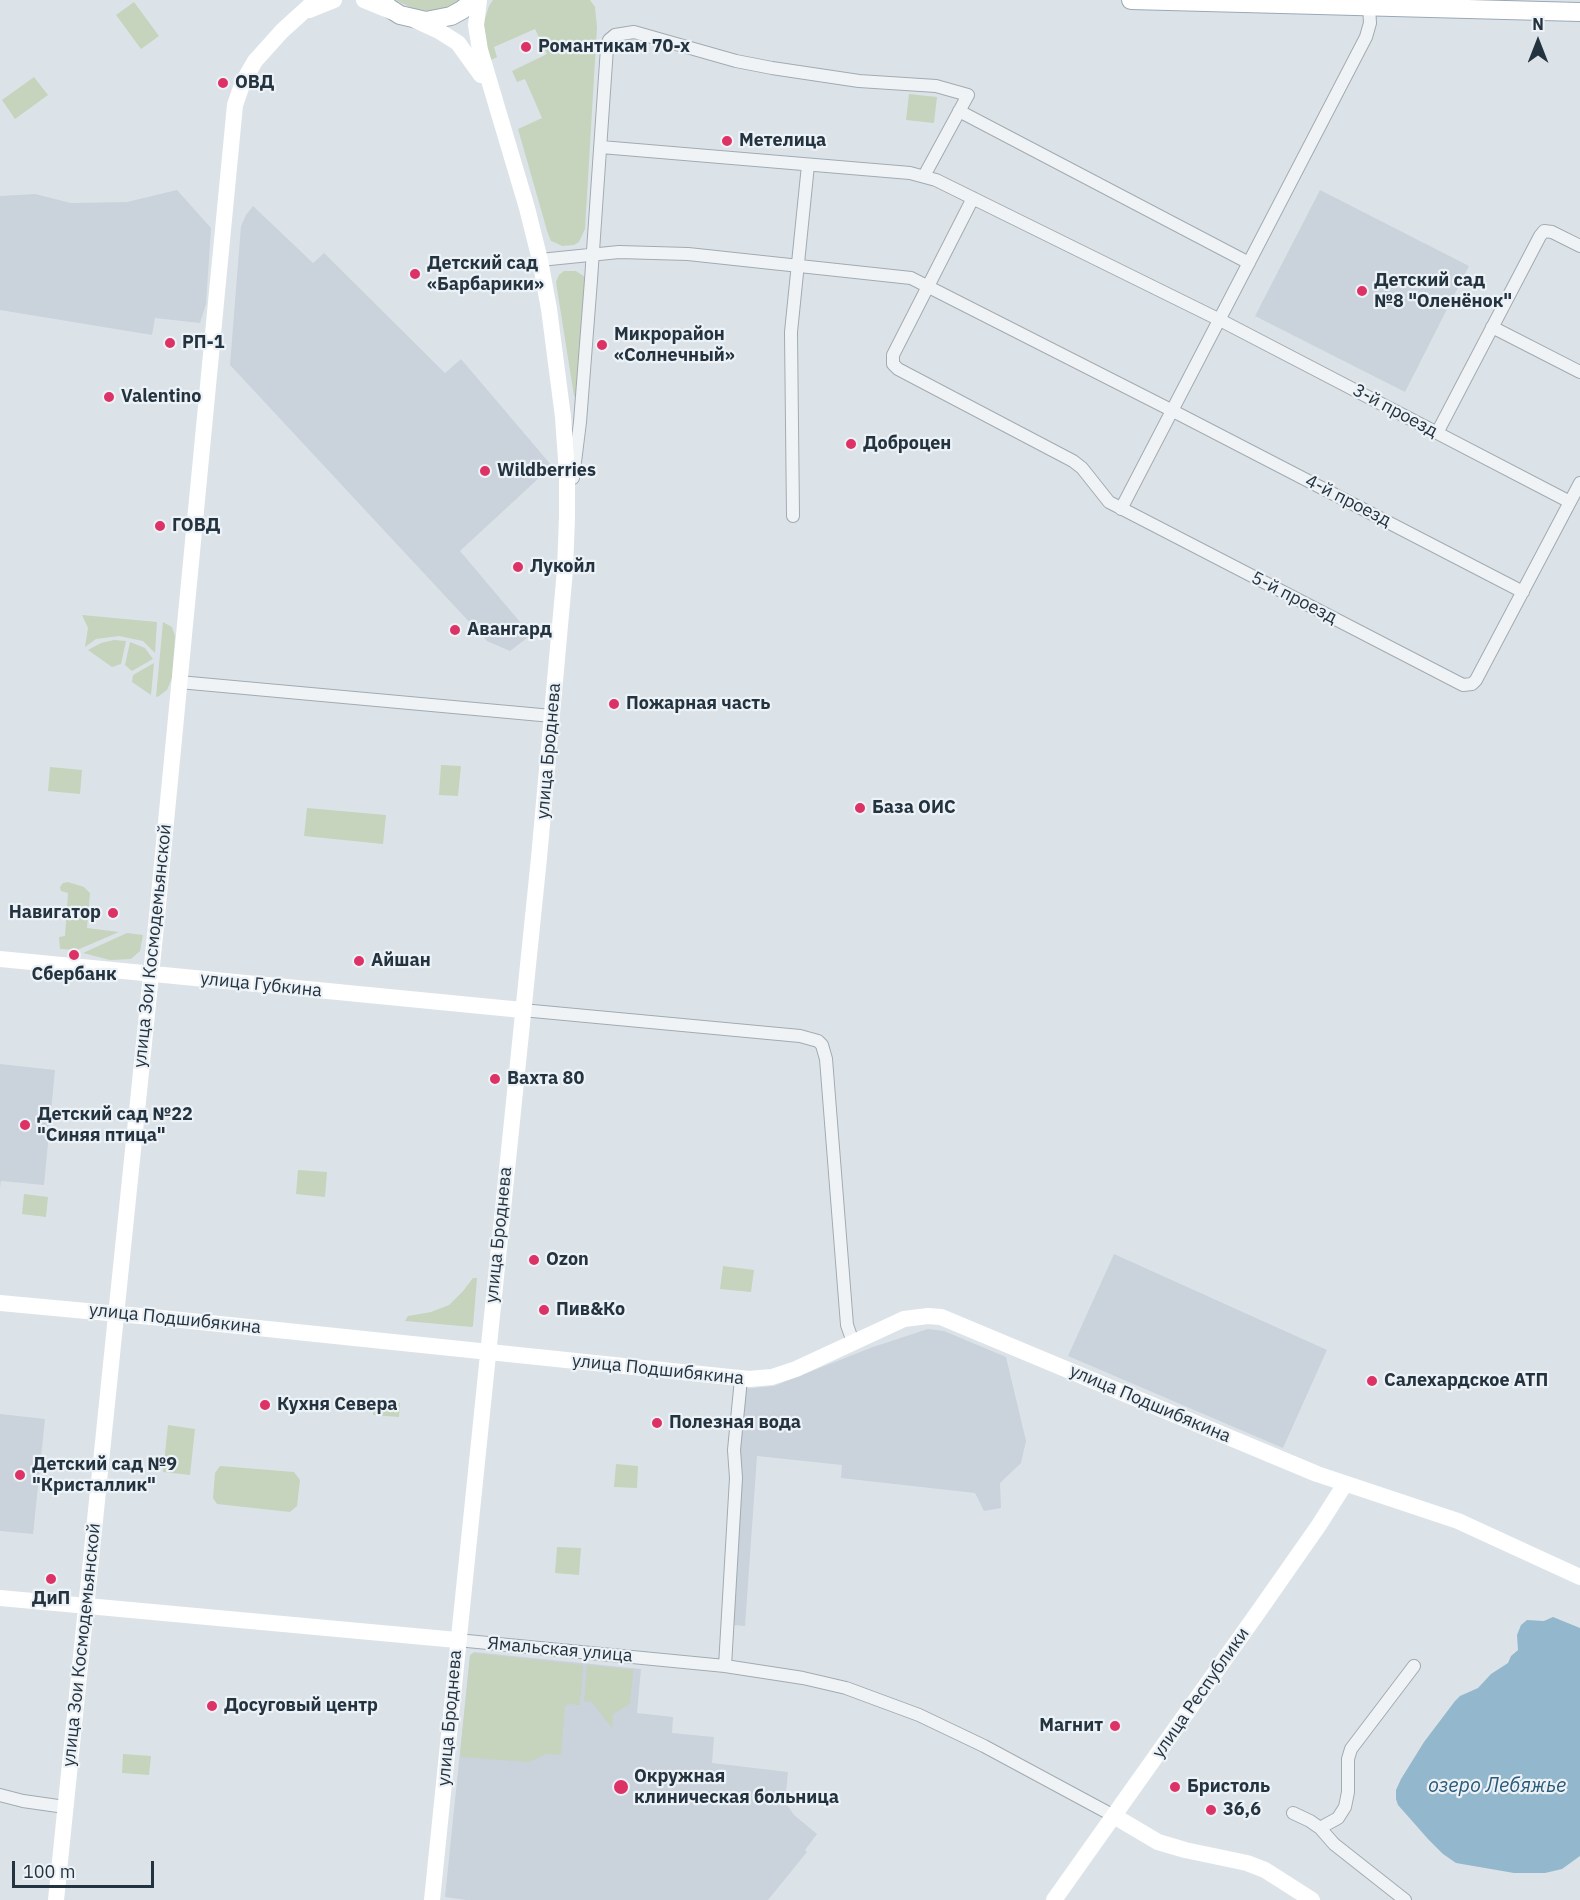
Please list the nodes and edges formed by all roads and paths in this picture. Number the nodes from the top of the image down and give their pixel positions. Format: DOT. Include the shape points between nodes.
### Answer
graph roads {
  1 [pos="316,0"];
  2 [pos="334,0"];
  3 [pos="364,0"];
  4 [pos="381,0"];
  5 [pos="476,0"];
  6 [pos="1131,0"];
  7 [pos="1370,6"];
  8 [pos="1580,12"];
  9 [pos="300,15"];
  10 [pos="407,17"];
  11 [pos="490,91"];
  12 [pos="959,111"];
  13 [pos="601,147"];
  14 [pos="808,165"];
  15 [pos="924,176"];
  16 [pos="973,198"];
  17 [pos="1580,246"];
  18 [pos="593,254"];
  19 [pos="540,260"];
  20 [pos="1249,263"];
  21 [pos="797,266"];
  22 [pos="928,285"];
  23 [pos="1220,320"];
  24 [pos="1492,327"];
  25 [pos="1580,372"];
  26 [pos="1173,411"];
  27 [pos="1437,433"];
  28 [pos="1580,483"];
  29 [pos="1570,502"];
  30 [pos="1121,509"];
  31 [pos="793,516"];
  32 [pos="567,518"];
  33 [pos="1523,592"];
  34 [pos="180,682"];
  35 [pos="552,716"];
  36 [pos="0,959"];
  37 [pos="150,974"];
  38 [pos="522,1010"];
  39 [pos="0,1303"];
  40 [pos="116,1313"];
  41 [pos="853,1342"];
  42 [pos="487,1352"];
  43 [pos="741,1379"];
  44 [pos="1345,1484"];
  45 [pos="1580,1577"];
  46 [pos="0,1598"];
  47 [pos="86,1604"];
  48 [pos="457,1640"];
  49 [pos="725,1666"];
  50 [pos="1414,1666"];
  51 [pos="0,1795"];
  52 [pos="66,1807"];
  53 [pos="1293,1813"];
  54 [pos="1114,1816"];
  55 [pos="1320,1828"];
  56 [pos="56,1900"];
  57 [pos="432,1900"];
  58 [pos="1054,1900"];
  59 [pos="1312,1900"];
  60 [pos="1405,1900"];
  1 -- 9 [label="main road, улица Зои Космодемьянской"];
  2 -- 9 [label="main road"];
  3 -- 10 [label="main road"];
  4 -- 10 [label="main road"];
  5 -- 10 [label="main road" via="451,16 432,21"];
  5 -- 11 [label="main road" via="477,37"];
  6 -- 7 [label="main road"];
  7 -- 8 [label="main road"];
  7 -- 20 [label="street" via="1366,37"];
  9 -- 34 [label="main road, улица Зои Космодемьянской" via="255,61 235,105"];
  10 -- 11 [label="main road" via="458,43"];
  11 -- 19 [label="main road, улица Броднева"];
  12 -- 13 [label="street" via="968,95 949,89 772,68 634,32 622,33 609,40 607,48"];
  12 -- 15 [label="street"];
  12 -- 20 [label="street"];
  13 -- 14 [label="street, 3-й проезд"];
  13 -- 18 [label="street"];
  14 -- 15 [label="street, 3-й проезд"];
  14 -- 21 [label="street"];
  15 -- 16 [label="street, 3-й проезд"];
  16 -- 22 [label="street"];
  16 -- 23 [label="street, 3-й проезд"];
  17 -- 24 [label="street" via="1544,231"];
  18 -- 19 [label="street, 4-й проезд"];
  18 -- 21 [label="street, 4-й проезд" via="688,254"];
  18 -- 32 [label="street" via="580,422"];
  19 -- 32 [label="main road, улица Броднева" via="562,406"];
  20 -- 23 [label="street"];
  21 -- 22 [label="street, 4-й проезд" via="896,275"];
  21 -- 31 [label="street" via="790,353"];
  22 -- 26 [label="street, 4-й проезд"];
  22 -- 30 [label="street, 5-й проезд" via="893,355 893,364 1073,461 1104,497"];
  23 -- 26 [label="street"];
  23 -- 27 [label="street, 3-й проезд"];
  24 -- 25 [label="street"];
  24 -- 27 [label="street"];
  26 -- 30 [label="street"];
  26 -- 33 [label="street, 4-й проезд"];
  27 -- 29 [label="street, 3-й проезд"];
  28 -- 29 [label="street"];
  29 -- 33 [label="street"];
  30 -- 33 [label="street, 5-й проезд" via="1463,685 1476,680"];
  32 -- 35 [label="main road, улица Броднева"];
  34 -- 35 [label="street"];
  34 -- 37 [label="main road, улица Зои Космодемьянской"];
  35 -- 38 [label="main road, улица Броднева"];
  36 -- 37 [label="main road, улица Губкина"];
  37 -- 38 [label="main road, улица Губкина"];
  37 -- 40 [label="main road, улица Зои Космодемьянской"];
  38 -- 41 [label="street" via="800,1036 822,1045 847,1325"];
  38 -- 42 [label="main road, улица Броднева"];
  39 -- 40 [label="main road, улица Подшибякина"];
  40 -- 42 [label="main road, улица Подшибякина"];
  40 -- 47 [label="main road, улица Зои Космодемьянской"];
  41 -- 43 [label="main road, улица Подшибякина" via="783,1374"];
  41 -- 44 [label="main road, улица Подшибякина" via="904,1319 941,1317"];
  42 -- 43 [label="main road, улица Подшибякина"];
  42 -- 48 [label="main road, улица Броднева"];
  43 -- 49 [label="street" via="734,1450 736,1478"];
  44 -- 45 [label="main road, улица Подшибякина" via="1458,1521"];
  44 -- 54 [label="main road, улица Республики"];
  46 -- 47 [label="main road, Ямальская улица"];
  47 -- 48 [label="main road, Ямальская улица"];
  47 -- 52 [label="main road, улица Зои Космодемьянской"];
  48 -- 49 [label="street, Ямальская улица"];
  48 -- 57 [label="main road, улица Броднева"];
  49 -- 54 [label="street, Ямальская улица" via="846,1688 919,1715"];
  50 -- 55 [label="street" via="1351,1749 1345,1807 1338,1818"];
  51 -- 52 [label="street"];
  52 -- 56 [label="main road, улица Зои Космодемьянской"];
  53 -- 55 [label="street"];
  54 -- 58 [label="main road, улица Республики"];
  54 -- 59 [label="main road" via="1158,1842 1265,1869"];
  55 -- 60 [label="street" via="1334,1844"];
}
